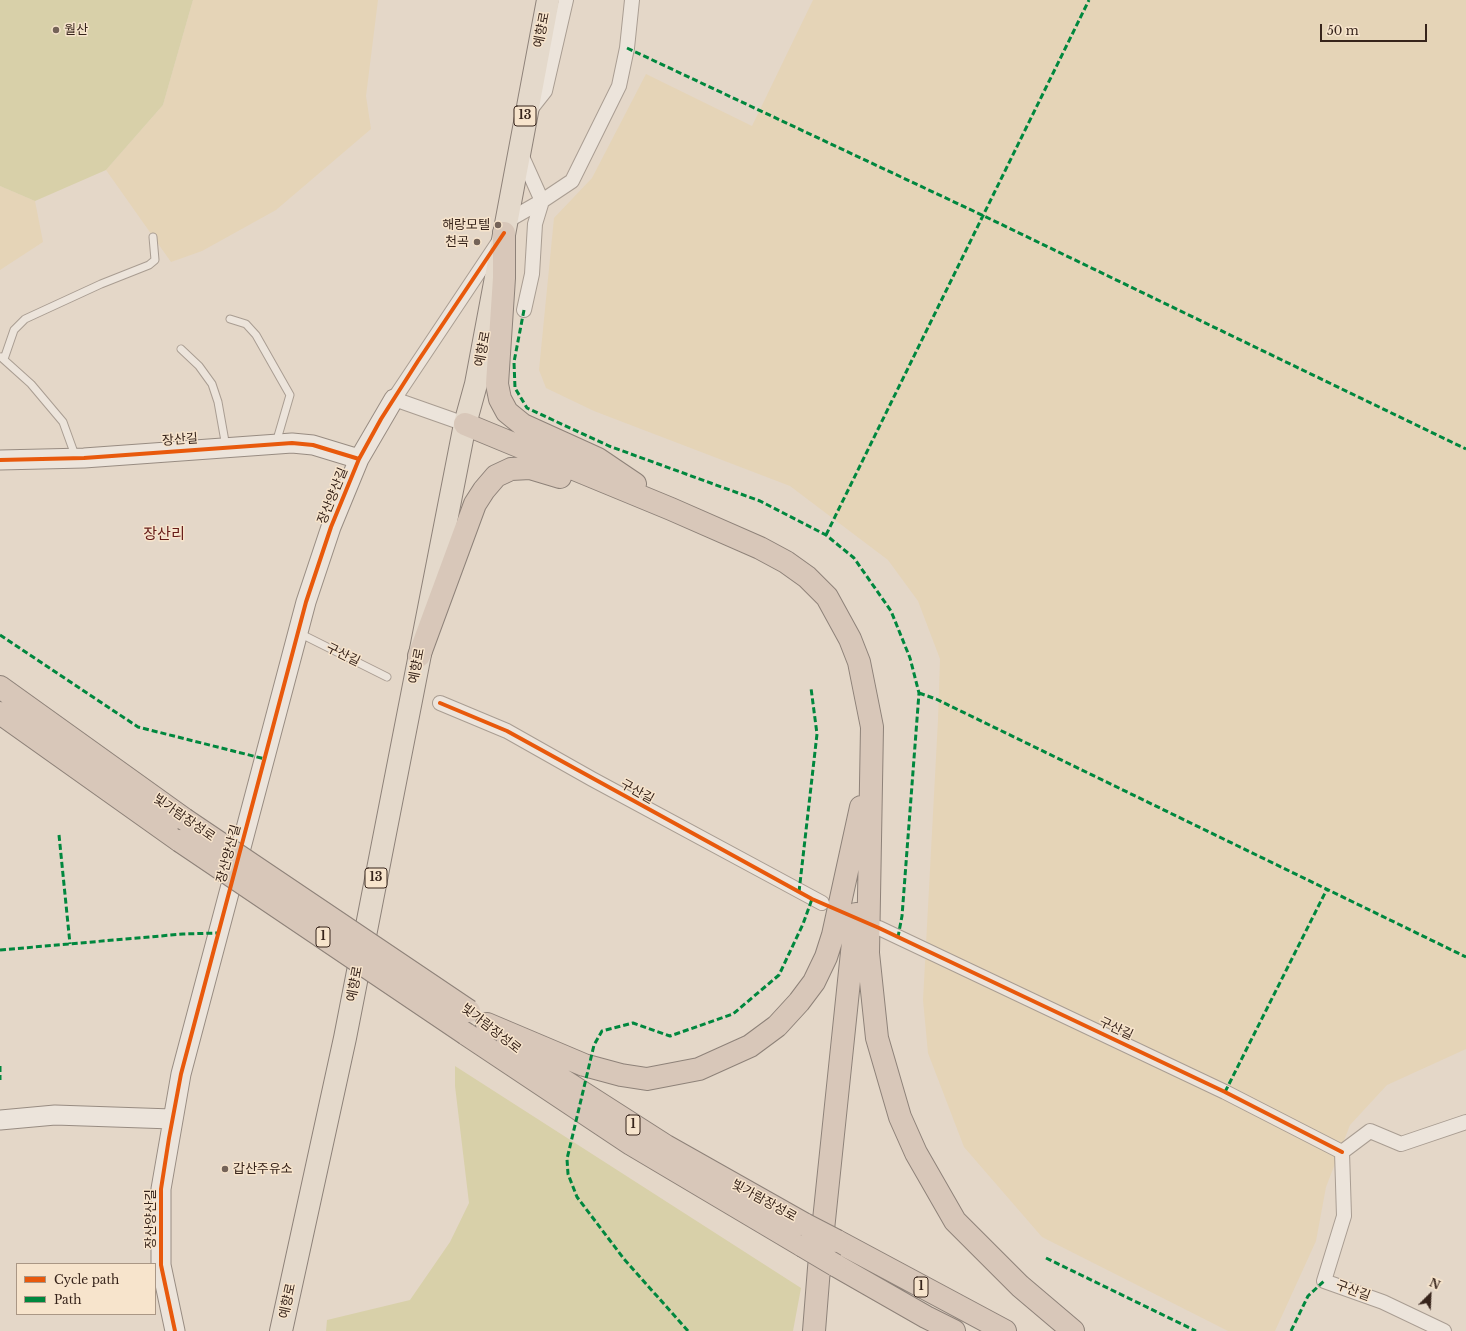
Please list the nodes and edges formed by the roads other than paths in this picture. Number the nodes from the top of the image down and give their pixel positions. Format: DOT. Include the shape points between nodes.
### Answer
graph roads {
  1 [pos="548,0"];
  2 [pos="566,0"];
  3 [pos="632,0"];
  4 [pos="526,115"];
  5 [pos="519,150"];
  6 [pos="542,201"];
  7 [pos="506,227"];
  8 [pos="153,237"];
  9 [pos="524,310"];
  10 [pos="230,319"];
  11 [pos="181,349"];
  12 [pos="2,358"];
  13 [pos="394,399"];
  14 [pos="465,424"];
  15 [pos="276,444"];
  16 [pos="226,447"];
  17 [pos="76,458"];
  18 [pos="359,459"];
  19 [pos="0,460"];
  20 [pos="671,509"];
  21 [pos="299,633"];
  22 [pos="419,656"];
  23 [pos="387,676"];
  24 [pos="0,687"];
  25 [pos="440,702"];
  26 [pos="0,713"];
  27 [pos="871,759"];
  28 [pos="822,903"];
  29 [pos="879,928"];
  30 [pos="487,1024"];
  31 [pos="172,1119"];
  32 [pos="0,1120"];
  33 [pos="1466,1122"];
  34 [pos="1342,1152"];
  35 [pos="926,1317"];
  36 [pos="174,1331"];
  37 [pos="281,1331"];
  38 [pos="814,1331"];
  39 [pos="948,1331"];
  40 [pos="954,1331"];
  41 [pos="1005,1331"];
  42 [pos="1073,1331"];
  43 [pos="1444,1331"];
  1 -- 4 [label="main road, 예향로 / 13"];
  2 -- 4 [label="street" via="545,91"];
  3 -- 6 [label="street" via="627,48 619,86 572,181"];
  4 -- 5 [label="main road, 예향로 / 13"];
  5 -- 6 [label="street"];
  5 -- 7 [label="main road, 예향로 / 13"];
  6 -- 7 [label="street"];
  6 -- 9 [label="street" via="535,224 532,274"];
  7 -- 13 [label="street"];
  7 -- 14 [label="main road, 예향로 / 13" via="476,384"];
  7 -- 20 [label="highway" via="497,384 500,400 507,412 522,425 598,459"];
  8 -- 12 [label="lane" via="155,260 149,265 25,319 14,330"];
  10 -- 15 [label="lane" via="246,324 256,335 290,395"];
  11 -- 16 [label="lane" via="199,366 212,384"];
  12 -- 17 [label="lane" via="32,384 63,422"];
  13 -- 14 [label="street"];
  13 -- 18 [label="street, 장산양산길"];
  14 -- 20 [label="highway"];
  14 -- 22 [label="main road, 예향로 / 13"];
  15 -- 16 [label="street, 장산길"];
  15 -- 18 [label="street, 장산길" via="313,445"];
  16 -- 17 [label="street, 장산길"];
  17 -- 19 [label="street, 장산길"];
  18 -- 21 [label="street, 장산양산길" via="331,527 306,602"];
  20 -- 22 [label="highway" via="530,468 511,469 496,476 475,504"];
  20 -- 27 [label="highway" via="786,562 807,577 827,597 850,639 859,662 872,727"];
  21 -- 23 [label="lane, 구산길"];
  21 -- 31 [label="street, 장산양산길" via="181,1074"];
  22 -- 37 [label="main road, 예향로 / 13" via="345,1038"];
  24 -- 30 [label="highway, 빛가람장성로 / 1, bridge" via="184,819"];
  25 -- 28 [label="street, 구산길" via="508,731"];
  26 -- 35 [label="highway, 빛가람장성로 / 1, bridge" via="180,841 631,1144"];
  27 -- 30 [label="highway" via="826,957 814,982 798,1002 777,1026 750,1046 699,1069 647,1079 584,1065"];
  27 -- 38 [label="highway"];
  27 -- 42 [label="highway" via="868,953 877,1038 900,1116 916,1153 955,1221 1020,1286"];
  29 -- 34 [label="street, 구산길" via="1225,1092"];
  30 -- 41 [label="highway, 빛가람장성로 / 1, bridge" via="527,1057 666,1146 806,1225"];
  31 -- 32 [label="street" via="55,1115"];
  31 -- 36 [label="street, 장산양산길" via="161,1189 161,1265"];
  33 -- 34 [label="street" via="1401,1144 1370,1131"];
  34 -- 43 [label="street, 구산길" via="1344,1216 1324,1281 1383,1302"];
  35 -- 39 [label="highway"];
  35 -- 40 [label="highway, 빛가람장성로 / 1"];
}
